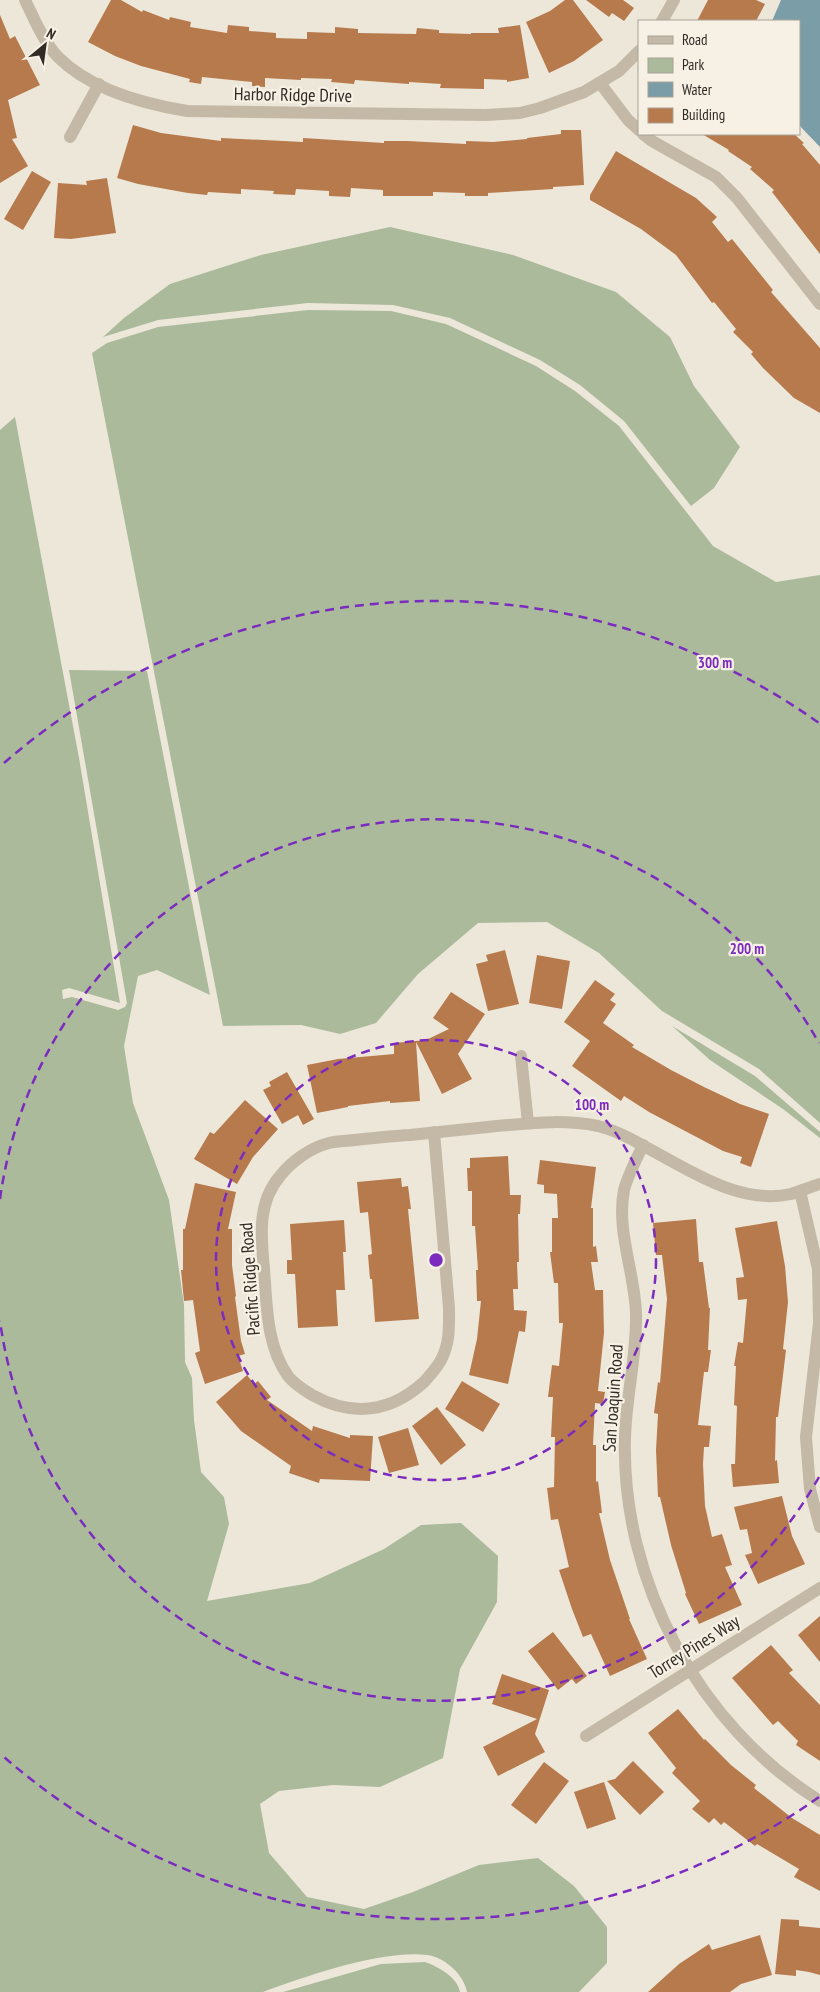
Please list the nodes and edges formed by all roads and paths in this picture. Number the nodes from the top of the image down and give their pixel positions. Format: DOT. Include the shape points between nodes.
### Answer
graph roads {
  1 [pos="26,0"];
  2 [pos="674,0"];
  3 [pos="663,20"];
  4 [pos="638,52"];
  5 [pos="600,83"];
  6 [pos="99,84"];
  7 [pos="638,129"];
  8 [pos="644,135"];
  9 [pos="70,137"];
  10 [pos="820,304"];
  11 [pos="522,1056"];
  12 [pos="528,1123"];
  13 [pos="434,1132"];
  14 [pos="643,1145"];
  15 [pos="820,1184"];
  16 [pos="800,1191"];
  17 [pos="820,1527"];
  18 [pos="820,1588"];
  19 [pos="690,1670"];
  20 [pos="586,1736"];
  21 [pos="820,1801"];
  1 -- 6 [label="street, Harbor Ridge Drive" via="44,38 58,57"];
  2 -- 3 [label="street"];
  4 -- 5 [label="street, Harbor Ridge Drive" via="619,71"];
  5 -- 6 [label="street, Harbor Ridge Drive" via="540,108 486,115 187,111 158,106"];
  5 -- 7 [label="street"];
  6 -- 9 [label="street"];
  8 -- 10 [label="street" via="716,177 738,198"];
  11 -- 12 [label="street"];
  12 -- 13 [label="street, Pacific Ridge Road"];
  12 -- 14 [label="street, Pacific Ridge Road" via="552,1120 596,1126 620,1132"];
  13 -- 13 [label="street, Pacific Ridge Road" via="449,1308 448,1337 442,1358 430,1376 396,1403 349,1409 328,1403 289,1378 270,1335 260,1226 267,1197 293,1162 330,1142"];
  14 -- 16 [label="street, Pacific Ridge Road" via="730,1189 773,1195"];
  14 -- 19 [label="street, San Joaquin Road" via="624,1191 622,1218 636,1314 625,1438 626,1476 633,1527 643,1566 655,1601"];
  15 -- 16 [label="street, Pacific Ridge Road"];
  16 -- 17 [label="street" via="818,1269 819,1323 806,1437 810,1489"];
  18 -- 19 [label="street, Torrey Pines Way"];
  19 -- 20 [label="street, Torrey Pines Way"];
  19 -- 21 [label="street, San Joaquin Road" via="712,1704 746,1740 777,1771"];
}
